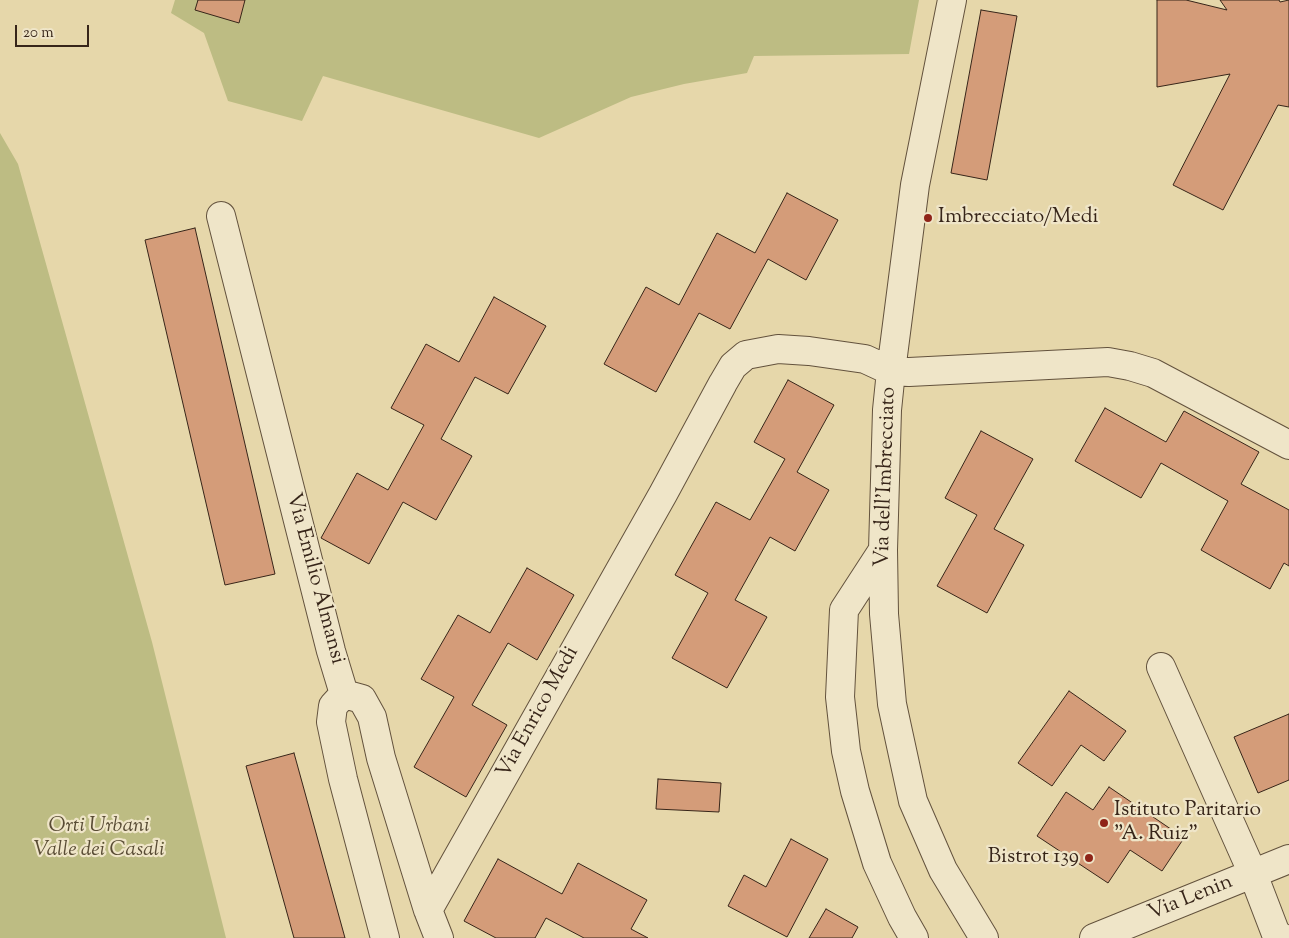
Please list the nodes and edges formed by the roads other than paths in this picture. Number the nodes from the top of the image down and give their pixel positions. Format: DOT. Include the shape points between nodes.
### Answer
graph roads {
  1 [pos="952,0"];
  2 [pos="221,216"];
  3 [pos="891,371"];
  4 [pos="1289,445"];
  5 [pos="883,550"];
  6 [pos="1161,667"];
  7 [pos="344,694"];
  8 [pos="1289,859"];
  9 [pos="1253,874"];
  10 [pos="434,924"];
  11 [pos="1282,928"];
  12 [pos="386,938"];
  13 [pos="461,938"];
  14 [pos="914,938"];
  15 [pos="984,938"];
  16 [pos="1094,938"];
  1 -- 3 [label="street, Via dell'Imbrecciato" via="915,185"];
  2 -- 7 [label="street, Via Emilio Almansi"];
  3 -- 4 [label="street" via="1074,362 1130,366 1182,387"];
  3 -- 5 [label="street, Via dell'Imbrecciato"];
  3 -- 10 [label="street, Via Enrico Medi" via="865,359 778,349 754,352 733,366"];
  5 -- 14 [label="street" via="844,610 840,697 846,751 874,854"];
  5 -- 15 [label="street, Via dell'Imbrecciato" via="888,670 913,802 943,870"];
  6 -- 9 [label="street"];
  7 -- 10 [label="street" via="362,699 372,717 381,758"];
  7 -- 12 [label="street, Via Emilio Almansi" via="332,706 331,722"];
  8 -- 9 [label="street, Via Lenin"];
  9 -- 11 [label="street"];
  9 -- 16 [label="street, Via Lenin"];
  10 -- 13 [label="street"];
}
